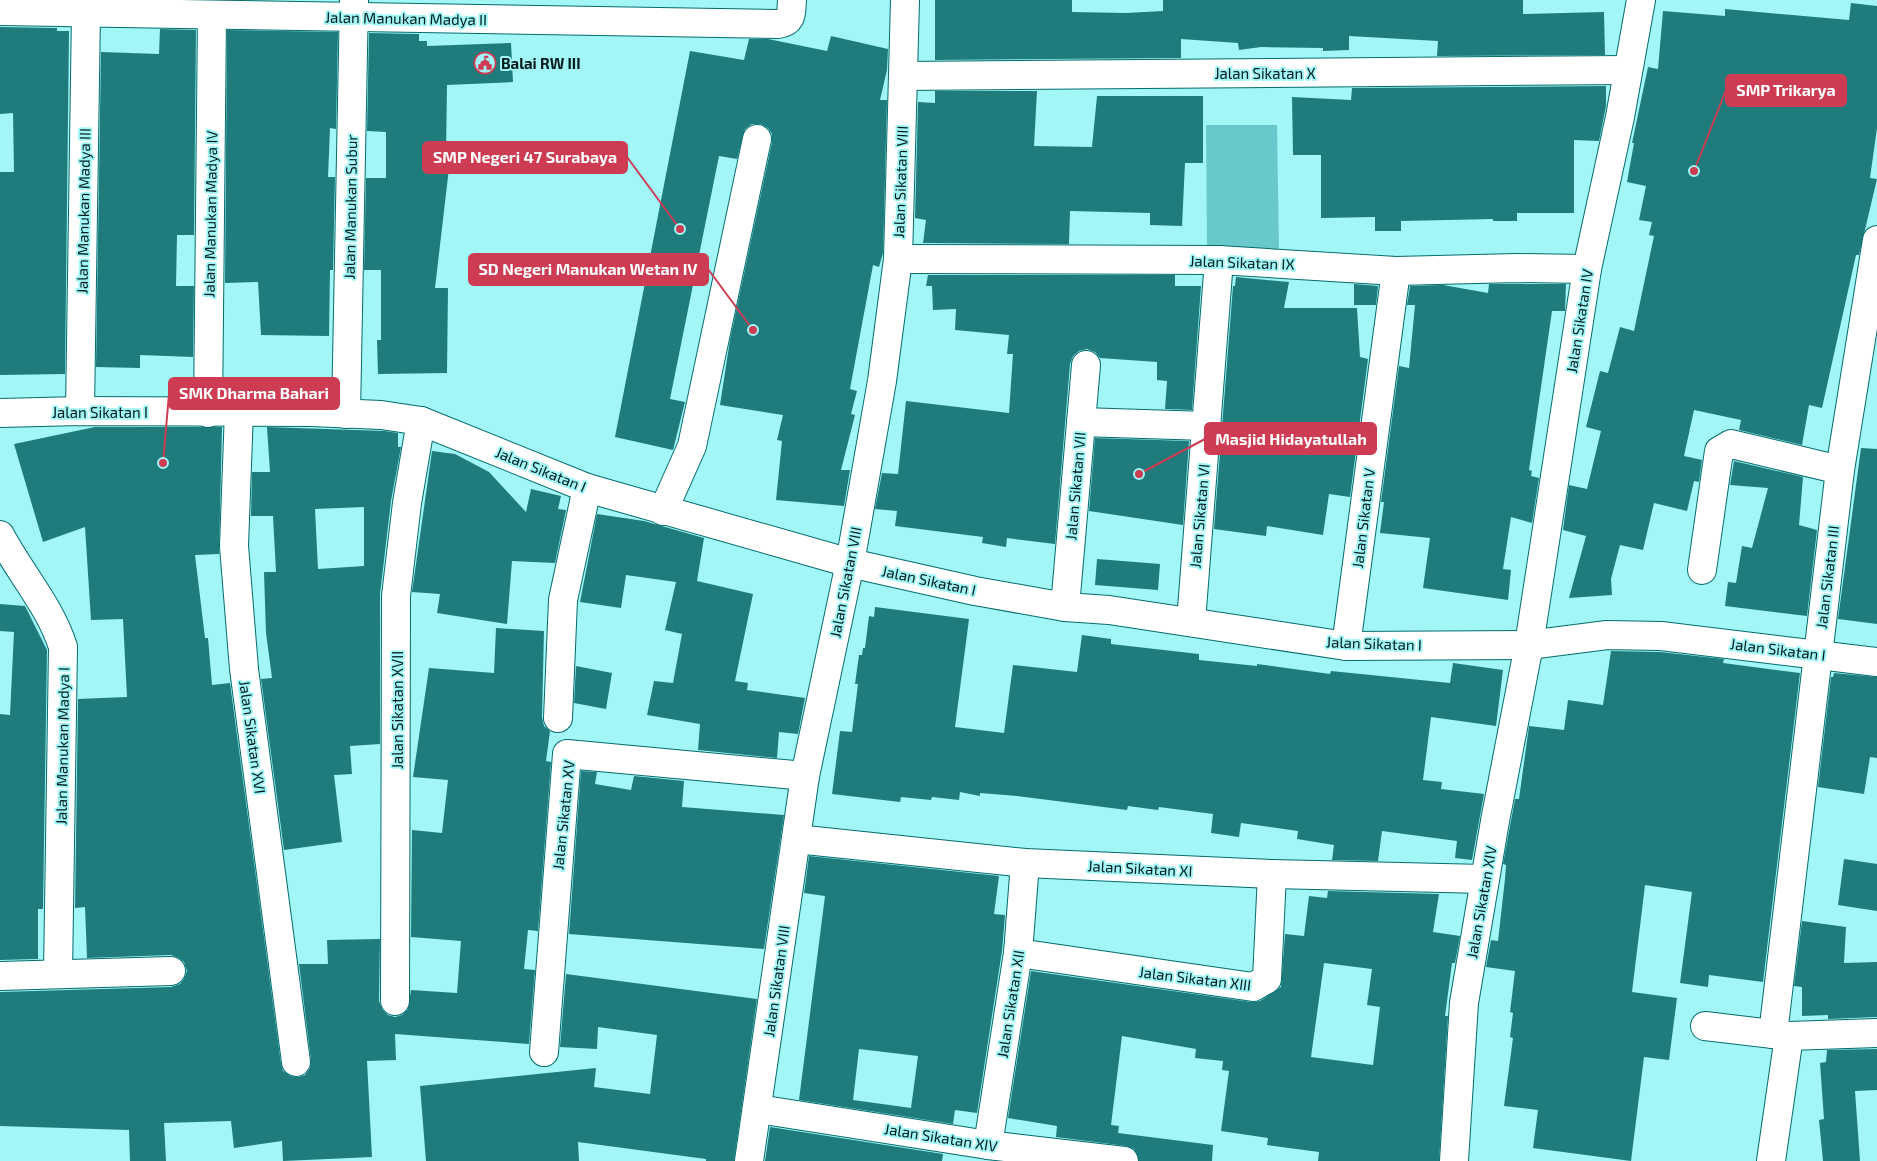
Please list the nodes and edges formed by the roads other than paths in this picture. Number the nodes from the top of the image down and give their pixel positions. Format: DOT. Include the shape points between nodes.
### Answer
graph roads {
  1 [pos="792,0"];
  2 [pos="906,0"];
  3 [pos="1641,0"];
  4 [pos="354,8"];
  5 [pos="0,11"];
  6 [pos="86,12"];
  7 [pos="212,15"];
  8 [pos="1627,70"];
  9 [pos="903,76"];
  10 [pos="757,139"];
  11 [pos="1877,240"];
  12 [pos="898,259"];
  13 [pos="1220,260"];
  14 [pos="1396,270"];
  15 [pos="1586,270"];
  16 [pos="1086,365"];
  17 [pos="80,411"];
  18 [pos="239,411"];
  19 [pos="0,413"];
  20 [pos="208,413"];
  21 [pos="346,414"];
  22 [pos="421,421"];
  23 [pos="1081,422"];
  24 [pos="1206,426"];
  25 [pos="1840,470"];
  26 [pos="587,488"];
  27 [pos="663,511"];
  28 [pos="0,535"];
  29 [pos="850,563"];
  30 [pos="1702,570"];
  31 [pos="1065,607"];
  32 [pos="1191,622"];
  33 [pos="1529,645"];
  34 [pos="1346,646"];
  35 [pos="1818,654"];
  36 [pos="1877,662"];
  37 [pos="558,718"];
  38 [pos="805,776"];
  39 [pos="796,838"];
  40 [pos="1025,863"];
  41 [pos="1272,874"];
  42 [pos="1485,879"];
  43 [pos="1018,953"];
  44 [pos="171,971"];
  45 [pos="58,974"];
  46 [pos="0,976"];
  47 [pos="395,1001"];
  48 [pos="1705,1026"];
  49 [pos="1877,1033"];
  50 [pos="1781,1035"];
  51 [pos="544,1052"];
  52 [pos="296,1062"];
  53 [pos="758,1109"];
  54 [pos="988,1145"];
  55 [pos="749,1161"];
  56 [pos="1124,1161"];
  57 [pos="1454,1161"];
  58 [pos="1771,1161"];
  1 -- 4 [label="street, Jalan Manukan Madya II" via="791,19 778,24"];
  2 -- 9 [label="street, Jalan Sikatan VIII"];
  3 -- 8 [label="street, Jalan Sikatan IV"];
  4 -- 7 [label="street, Jalan Manukan Madya II"];
  4 -- 21 [label="street, Jalan Manukan Subur"];
  5 -- 6 [label="street, Jalan Manukan Madya II"];
  6 -- 7 [label="street, Jalan Manukan Madya II"];
  6 -- 17 [label="street, Jalan Manukan Madya III"];
  7 -- 20 [label="street, Jalan Manukan Madya IV"];
  8 -- 9 [label="street, Jalan Sikatan X"];
  8 -- 15 [label="street, Jalan Sikatan IV" via="1620,117"];
  9 -- 12 [label="street, Jalan Sikatan VIII"];
  10 -- 27 [label="street" via="692,446"];
  11 -- 25 [label="street, Jalan Sikatan III"];
  12 -- 13 [label="street, Jalan Sikatan IX"];
  12 -- 29 [label="street, Jalan Sikatan VIII" via="882,381"];
  13 -- 14 [label="street, Jalan Sikatan IX"];
  13 -- 24 [label="street, Jalan Sikatan VI"];
  14 -- 15 [label="street, Jalan Sikatan IX"];
  14 -- 34 [label="street, Jalan Sikatan V"];
  15 -- 33 [label="street, Jalan Sikatan IV"];
  16 -- 23 [label="street, Jalan Sikatan VII"];
  17 -- 19 [label="street, Jalan Sikatan I"];
  17 -- 20 [label="street, Jalan Sikatan I"];
  18 -- 20 [label="street, Jalan Sikatan I"];
  18 -- 21 [label="street, Jalan Sikatan I"];
  18 -- 52 [label="street, Jalan Sikatan XVI" via="234,546 244,669"];
  21 -- 22 [label="street, Jalan Sikatan I"];
  22 -- 26 [label="street, Jalan Sikatan I"];
  22 -- 47 [label="street, Jalan Sikatan XVII" via="396,596"];
  23 -- 24 [label="street"];
  23 -- 31 [label="street, Jalan Sikatan VII"];
  24 -- 32 [label="street, Jalan Sikatan VI"];
  25 -- 30 [label="street" via="1732,444 1724,446 1719,451"];
  25 -- 35 [label="street, Jalan Sikatan III"];
  26 -- 27 [label="street, Jalan Sikatan I"];
  26 -- 37 [label="street" via="563,600"];
  27 -- 29 [label="street, Jalan Sikatan I"];
  28 -- 45 [label="street, Jalan Manukan Madya I" via="39,597 63,647"];
  29 -- 31 [label="street, Jalan Sikatan I"];
  29 -- 38 [label="street, Jalan Sikatan VIII"];
  31 -- 32 [label="street, Jalan Sikatan I"];
  32 -- 34 [label="street, Jalan Sikatan I"];
  33 -- 34 [label="street, Jalan Sikatan I"];
  33 -- 35 [label="street, Jalan Sikatan I" via="1607,635 1661,636"];
  33 -- 42 [label="street, Jalan Sikatan XIV"];
  35 -- 36 [label="street, Jalan Sikatan I"];
  35 -- 50 [label="street, Jalan Sikatan III"];
  38 -- 39 [label="street, Jalan Sikatan VIII"];
  38 -- 51 [label="street, Jalan Sikatan XV" via="567,754"];
  39 -- 40 [label="street, Jalan Sikatan XI"];
  39 -- 53 [label="street, Jalan Sikatan VIII"];
  40 -- 41 [label="street, Jalan Sikatan XI"];
  40 -- 43 [label="street, Jalan Sikatan XII"];
  41 -- 42 [label="street, Jalan Sikatan XI"];
  41 -- 43 [label="street, Jalan Sikatan XIII" via="1267,979 1253,987"];
  42 -- 57 [label="street, Jalan Sikatan XIV" via="1464,1003"];
  43 -- 54 [label="street, Jalan Sikatan XII"];
  44 -- 45 [label="street"];
  45 -- 46 [label="street"];
  48 -- 50 [label="street"];
  49 -- 50 [label="street"];
  50 -- 58 [label="street, Jalan Sikatan III"];
  53 -- 54 [label="street, Jalan Sikatan XIV"];
  53 -- 55 [label="street, Jalan Sikatan VIII"];
  54 -- 56 [label="street, Jalan Sikatan XIV"];
}
